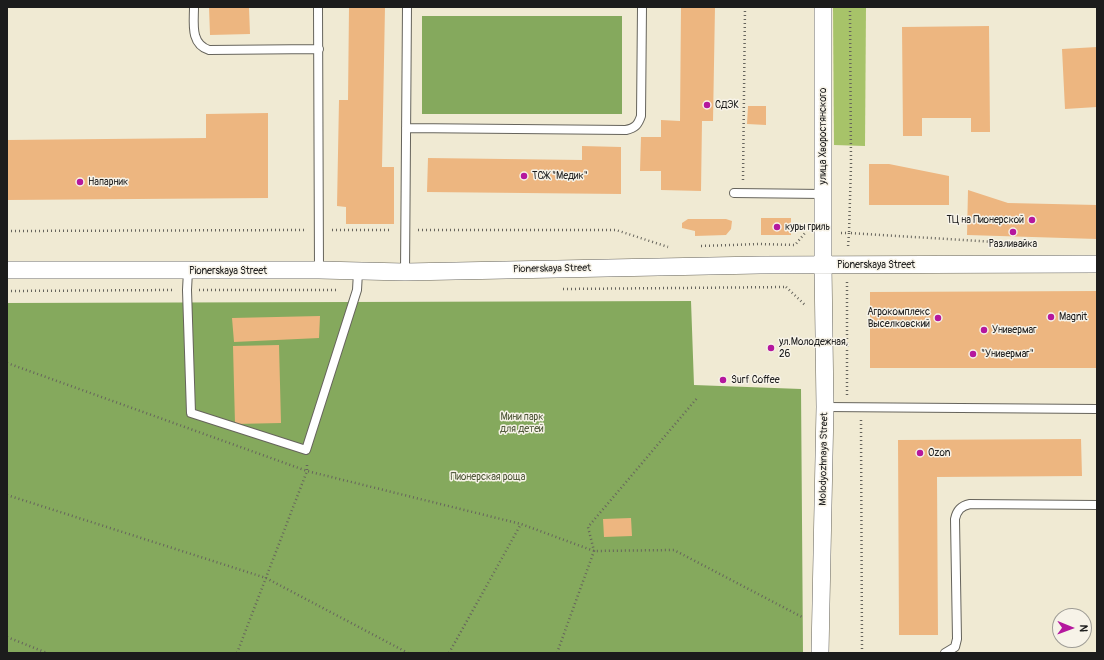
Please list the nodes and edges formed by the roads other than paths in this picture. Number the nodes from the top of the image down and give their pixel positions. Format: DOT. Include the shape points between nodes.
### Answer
graph roads {
  1 [pos="194,7"];
  2 [pos="318,7"];
  3 [pos="407,7"];
  4 [pos="642,7"];
  5 [pos="823,7"];
  6 [pos="319,49"];
  7 [pos="406,128"];
  8 [pos="734,192"];
  9 [pos="823,194"];
  10 [pos="1097,264"];
  11 [pos="823,265"];
  12 [pos="7,270"];
  13 [pos="319,270"];
  14 [pos="188,271"];
  15 [pos="358,272"];
  16 [pos="405,272"];
  17 [pos="825,407"];
  18 [pos="1097,409"];
  19 [pos="1097,505"];
  20 [pos="820,653"];
  21 [pos="945,653"];
  1 -- 6 [label="lane" via="194,36 202,48"];
  2 -- 6 [label="lane"];
  3 -- 7 [label="lane"];
  4 -- 7 [label="lane" via="641,116 639,123 633,128"];
  5 -- 9 [label="street, улица Хворостянского"];
  6 -- 13 [label="lane"];
  7 -- 16 [label="lane"];
  8 -- 9 [label="lane"];
  9 -- 11 [label="street, улица Хворостянского"];
  10 -- 11 [label="street, Pionerskaya Street"];
  11 -- 16 [label="street, Pionerskaya Street"];
  11 -- 17 [label="street, Molodyozhnaya Street"];
  12 -- 14 [label="street, Pionerskaya Street"];
  13 -- 14 [label="street, Pionerskaya Street"];
  13 -- 15 [label="street, Pionerskaya Street"];
  14 -- 15 [label="lane" via="191,413 306,450 357,290"];
  15 -- 16 [label="street, Pionerskaya Street"];
  17 -- 18 [label="lane"];
  17 -- 20 [label="street, Molodyozhnaya Street"];
  19 -- 21 [label="lane" via="962,506 957,511 955,519 957,639 954,646"];
}
